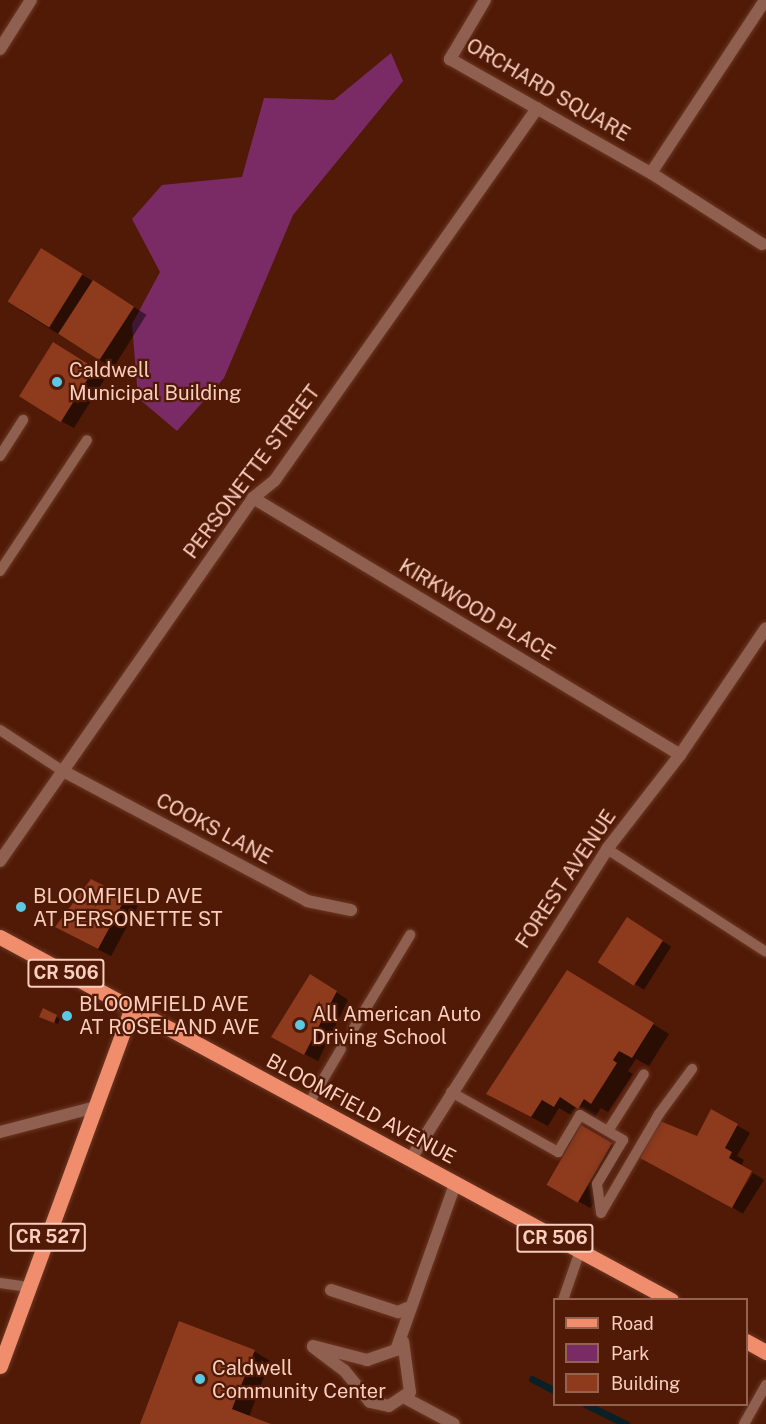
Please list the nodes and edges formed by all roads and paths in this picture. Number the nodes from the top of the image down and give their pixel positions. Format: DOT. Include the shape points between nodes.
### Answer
graph roads {
  1 [pos="30,0"];
  2 [pos="485,0"];
  3 [pos="765,0"];
  4 [pos="0,49"];
  5 [pos="537,108"];
  6 [pos="651,173"];
  7 [pos="762,244"];
  8 [pos="23,420"];
  9 [pos="87,440"];
  10 [pos="0,456"];
  11 [pos="253,498"];
  12 [pos="0,571"];
  13 [pos="766,628"];
  14 [pos="0,730"];
  15 [pos="680,755"];
  16 [pos="63,771"];
  17 [pos="607,849"];
  18 [pos="0,861"];
  19 [pos="351,910"];
  20 [pos="410,935"];
  21 [pos="0,937"];
  22 [pos="766,952"];
  23 [pos="132,1008"];
  24 [pos="354,1028"];
  25 [pos="341,1049"];
  26 [pos="692,1069"];
  27 [pos="644,1074"];
  28 [pos="451,1092"];
  29 [pos="308,1105"];
  30 [pos="96,1107"];
  31 [pos="608,1131"];
  32 [pos="0,1132"];
  33 [pos="410,1160"];
  34 [pos="455,1184"];
  35 [pos="580,1251"];
  36 [pos="0,1283"];
  37 [pos="29,1287"];
  38 [pos="331,1290"];
  39 [pos="653,1295"];
  40 [pos="564,1298"];
  41 [pos="407,1308"];
  42 [pos="403,1341"];
  43 [pos="748,1342"];
  44 [pos="766,1352"];
  45 [pos="0,1366"];
  46 [pos="766,1384"];
  47 [pos="407,1399"];
  48 [pos="453,1424"];
  49 [pos="744,1424"];
  1 -- 4 [label="street"];
  2 -- 5 [label="street, ORCHARD SQUARE" via="450,59"];
  3 -- 6 [label="street"];
  5 -- 6 [label="street, ORCHARD SQUARE"];
  5 -- 11 [label="street, PERSONETTE STREET" via="275,480"];
  6 -- 7 [label="street, ORCHARD SQUARE"];
  8 -- 10 [label="lane"];
  9 -- 12 [label="lane"];
  11 -- 15 [label="street, KIRKWOOD PLACE"];
  11 -- 16 [label="street, PERSONETTE STREET"];
  13 -- 15 [label="street, FOREST AVENUE"];
  14 -- 16 [label="lane"];
  15 -- 17 [label="street, FOREST AVENUE"];
  16 -- 18 [label="street, PERSONETTE STREET"];
  16 -- 19 [label="street, COOKS LANE" via="307,901"];
  17 -- 22 [label="lane"];
  17 -- 28 [label="street, FOREST AVENUE"];
  20 -- 24 [label="lane"];
  21 -- 23 [label="main road, BLOOMFIELD AVENUE / CR 506"];
  23 -- 29 [label="main road, BLOOMFIELD AVENUE / CR 506"];
  23 -- 30 [label="main road, CR 527"];
  25 -- 29 [label="lane"];
  26 -- 31 [label="lane" via="659,1114 601,1213 597,1184 623,1140"];
  27 -- 31 [label="lane"];
  28 -- 31 [label="lane" via="558,1152 580,1115"];
  28 -- 33 [label="street, FOREST AVENUE"];
  29 -- 33 [label="main road, BLOOMFIELD AVENUE / CR 506"];
  30 -- 32 [label="street"];
  30 -- 37 [label="main road, CR 527"];
  33 -- 34 [label="main road, BLOOMFIELD AVENUE / CR 506"];
  34 -- 35 [label="main road, BLOOMFIELD AVENUE / CR 506"];
  34 -- 41 [label="street"];
  35 -- 39 [label="main road, BLOOMFIELD AVENUE / CR 506"];
  35 -- 40 [label="lane"];
  36 -- 37 [label="lane"];
  37 -- 45 [label="main road, CR 527"];
  38 -- 41 [label="street" via="398,1312"];
  41 -- 42 [label="street" via="411,1317"];
  42 -- 47 [label="street" via="411,1384"];
  42 -- 47 [label="street" via="389,1356 367,1360 312,1346 352,1377 370,1402 389,1406"];
  43 -- 44 [label="main road"];
  46 -- 49 [label="lane"];
  47 -- 48 [label="street"];
}
